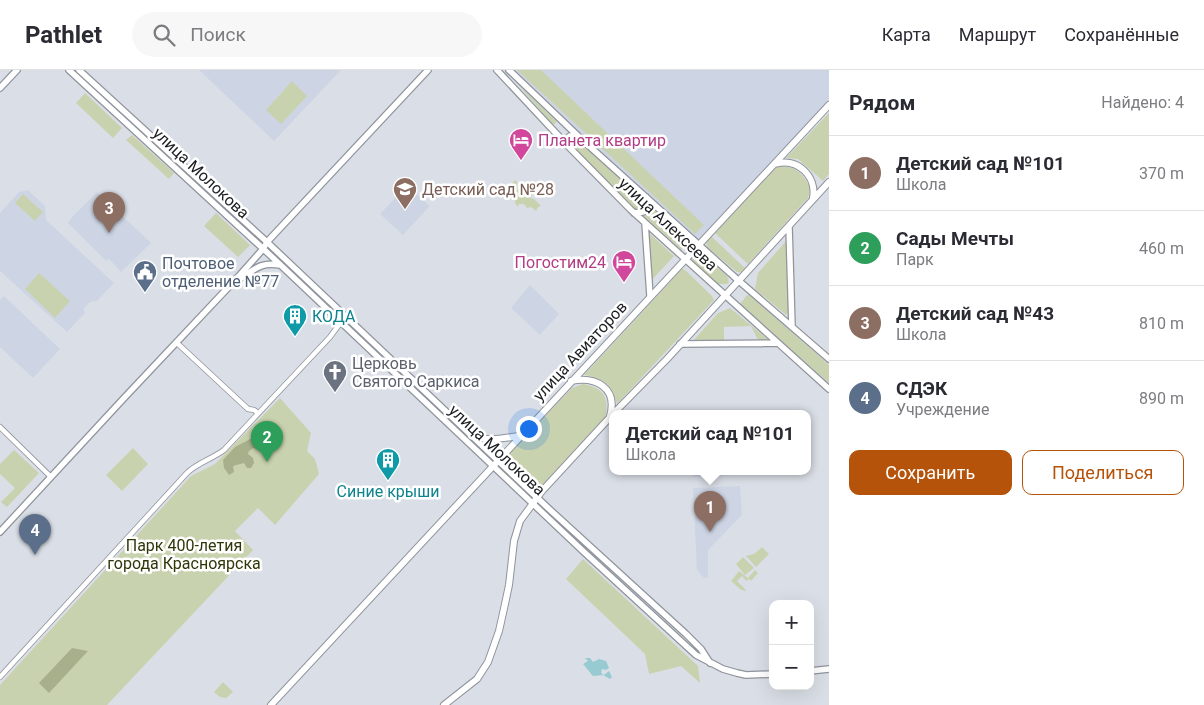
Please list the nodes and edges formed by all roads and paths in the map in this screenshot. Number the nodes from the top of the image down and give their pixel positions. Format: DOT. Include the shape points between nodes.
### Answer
graph roads {
  1 [pos="17,70"];
  2 [pos="70,70"];
  3 [pos="79,70"];
  4 [pos="428,70"];
  5 [pos="497,70"];
  6 [pos="509,70"];
  7 [pos="0,88"];
  8 [pos="829,105"];
  9 [pos="577,135"];
  10 [pos="567,145"];
  11 [pos="773,164"];
  12 [pos="829,182"];
  13 [pos="646,197"];
  14 [pos="813,200"];
  15 [pos="634,213"];
  16 [pos="645,223"];
  17 [pos="789,227"];
  18 [pos="267,242"];
  19 [pos="699,245"];
  20 [pos="263,249"];
  21 [pos="685,260"];
  22 [pos="280,265"];
  23 [pos="738,281"];
  24 [pos="233,283"];
  25 [pos="650,296"];
  26 [pos="725,296"];
  27 [pos="341,322"];
  28 [pos="792,327"];
  29 [pos="177,343"];
  30 [pos="778,343"];
  31 [pos="680,344"];
  32 [pos="829,359"];
  33 [pos="571,381"];
  34 [pos="829,390"];
  35 [pos="612,410"];
  36 [pos="617,410"];
  37 [pos="256,411"];
  38 [pos="609,418"];
  39 [pos="0,427"];
  40 [pos="473,436"];
  41 [pos="519,436"];
  42 [pos="498,460"];
  43 [pos="493,466"];
  44 [pos="51,477"];
  45 [pos="537,497"];
  46 [pos="532,503"];
  47 [pos="0,532"];
  48 [pos="710,663"];
  49 [pos="829,669"];
  50 [pos="814,671"];
  51 [pos="769,674"];
  52 [pos="0,677"];
  53 [pos="271,705"];
  54 [pos="444,705"];
  1 -- 7 [label="street"];
  2 -- 20 [label="street, улица Молокова"];
  3 -- 18 [label="street, улица Молокова"];
  4 -- 18 [label="street"];
  5 -- 10 [label="street, улица Алексеева"];
  6 -- 9 [label="street, улица Алексеева"];
  8 -- 11 [label="main road, улица Авиаторов"];
  9 -- 10 [label="street" via="570,136"];
  9 -- 13 [label="street, улица Алексеева"];
  10 -- 15 [label="street, улица Алексеева"];
  11 -- 14 [label="main road" via="790,163 807,173 814,191"];
  11 -- 19 [label="main road, улица Авиаторов"];
  12 -- 14 [label="main road"];
  13 -- 15 [label="street" via="644,212"];
  13 -- 19 [label="street, улица Алексеева"];
  14 -- 17 [label="main road"];
  15 -- 16 [label="street, улица Алексеева"];
  16 -- 21 [label="street, улица Алексеева"];
  16 -- 25 [label="street"];
  17 -- 23 [label="main road"];
  17 -- 28 [label="street"];
  18 -- 20 [label="street"];
  18 -- 40 [label="street, улица Молокова"];
  19 -- 21 [label="main road, улица Авиаторов"];
  19 -- 23 [label="street, улица Алексеева"];
  20 -- 22 [label="street, улица Молокова"];
  20 -- 24 [label="street"];
  21 -- 25 [label="main road, улица Авиаторов"];
  21 -- 26 [label="street, улица Алексеева"];
  22 -- 24 [label="street" via="262,265"];
  22 -- 27 [label="street, улица Молокова"];
  23 -- 26 [label="main road"];
  23 -- 28 [label="street, улица Алексеева"];
  24 -- 29 [label="street"];
  25 -- 33 [label="main road, улица Авиаторов"];
  26 -- 30 [label="street, улица Алексеева"];
  26 -- 31 [label="main road"];
  27 -- 37 [label="street"];
  27 -- 43 [label="street, улица Молокова"];
  28 -- 32 [label="street, улица Алексеева"];
  29 -- 37 [label="street" via="248,409"];
  29 -- 44 [label="street"];
  30 -- 31 [label="street"];
  30 -- 34 [label="street, улица Алексеева"];
  31 -- 36 [label="main road"];
  33 -- 35 [label="main road" via="587,379 598,382 610,395"];
  33 -- 41 [label="main road, улица Авиаторов"];
  37 -- 52 [label="street" via="224,450 191,468"];
  38 -- 45 [label="main road"];
  39 -- 44 [label="street"];
  40 -- 41 [label="main road" via="489,440"];
  40 -- 42 [label="street, улица Молокова"];
  41 -- 42 [label="main road, улица Авиаторов"];
  42 -- 43 [label="main road, улица Авиаторов"];
  42 -- 45 [label="street, улица Молокова"];
  43 -- 46 [label="street, улица Молокова"];
  43 -- 53 [label="main road, улица Авиаторов"];
  44 -- 47 [label="street"];
  45 -- 46 [label="main road"];
  45 -- 48 [label="street, улица Молокова" via="701,648"];
  46 -- 48 [label="street, улица Молокова" via="696,655"];
  46 -- 54 [label="main road" via="520,521 514,541 509,585 488,662 477,679"];
  48 -- 51 [label="street, улица Молокова" via="746,676"];
  49 -- 50 [label="street"];
}
